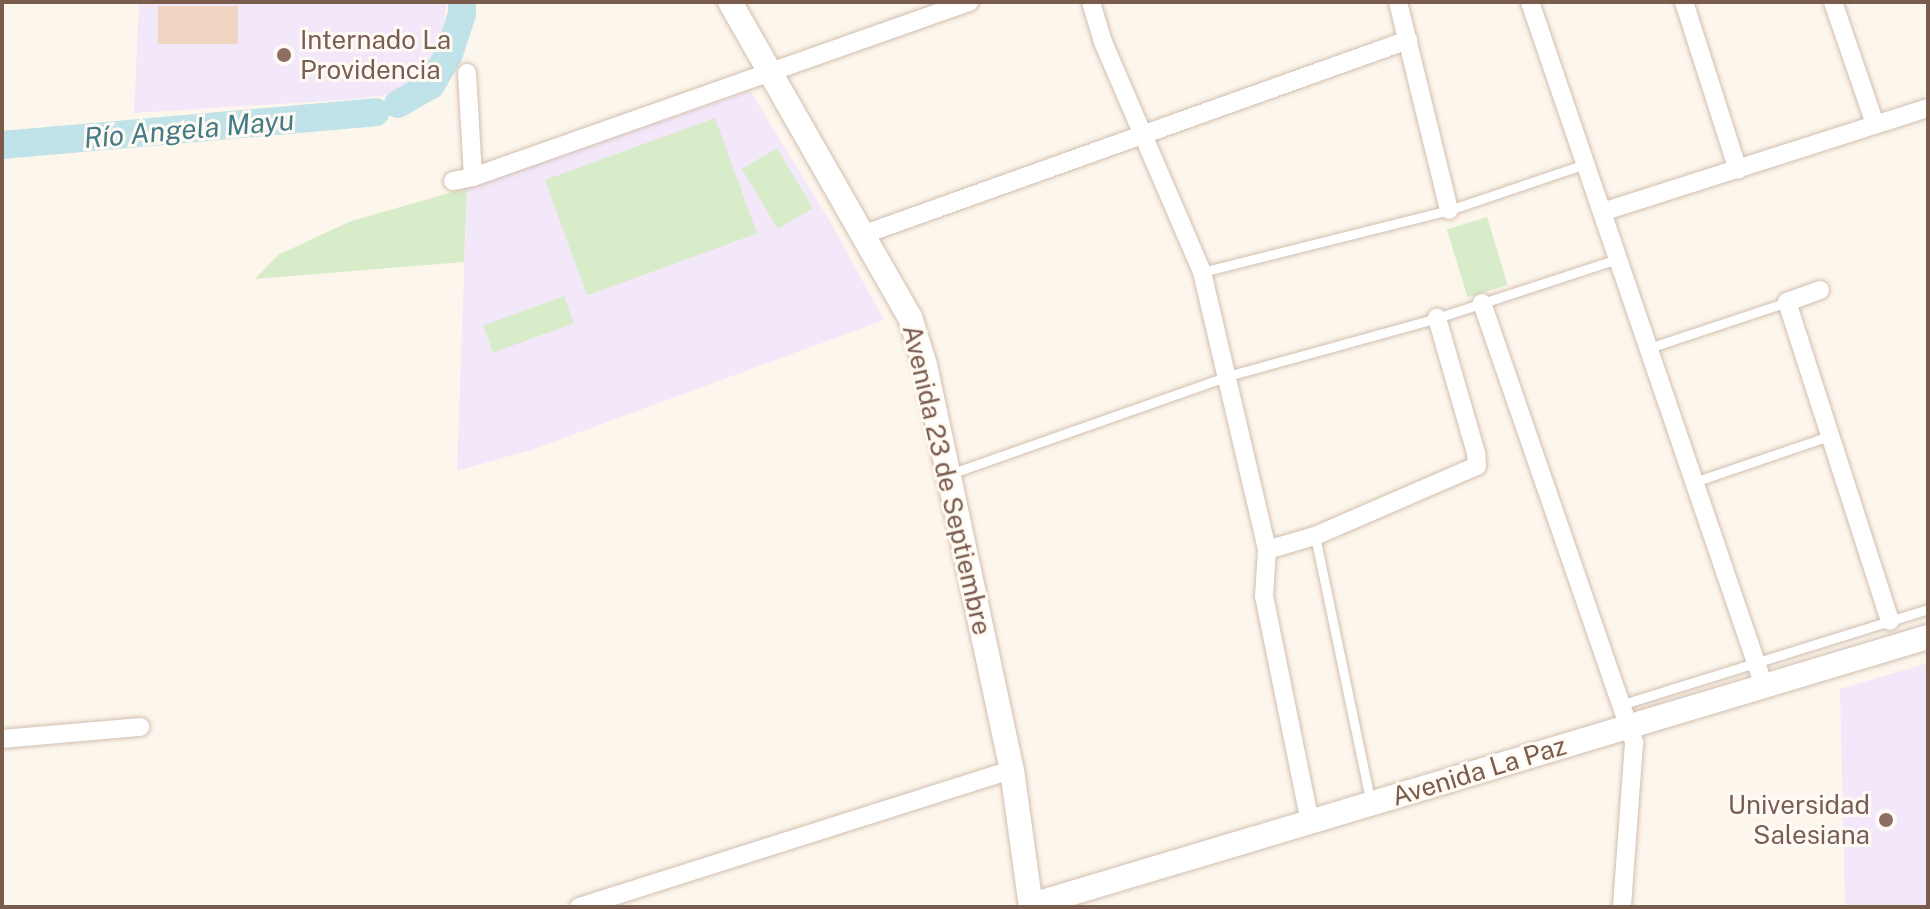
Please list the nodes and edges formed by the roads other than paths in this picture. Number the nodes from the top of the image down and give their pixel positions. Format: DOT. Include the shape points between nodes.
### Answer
graph roads {
  1 [pos="730,2"];
  2 [pos="969,2"];
  3 [pos="1091,2"];
  4 [pos="1398,2"];
  5 [pos="1530,2"];
  6 [pos="1684,2"];
  7 [pos="1833,2"];
  8 [pos="1408,40"];
  9 [pos="467,73"];
  10 [pos="768,73"];
  11 [pos="1928,108"];
  12 [pos="1875,124"];
  13 [pos="1143,135"];
  14 [pos="1585,164"];
  15 [pos="1738,170"];
  16 [pos="473,177"];
  17 [pos="453,181"];
  18 [pos="1449,210"];
  19 [pos="1602,212"];
  20 [pos="862,235"];
  21 [pos="1618,259"];
  22 [pos="1202,272"];
  23 [pos="1820,290"];
  24 [pos="1787,302"];
  25 [pos="1482,303"];
  26 [pos="1437,318"];
  27 [pos="1649,348"];
  28 [pos="1228,376"];
  29 [pos="1829,436"];
  30 [pos="950,474"];
  31 [pos="1694,482"];
  32 [pos="1315,536"];
  33 [pos="1267,550"];
  34 [pos="1928,609"];
  35 [pos="1890,621"];
  36 [pos="1928,637"];
  37 [pos="1756,663"];
  38 [pos="1764,686"];
  39 [pos="1624,716"];
  40 [pos="140,727"];
  41 [pos="2,739"];
  42 [pos="1012,770"];
  43 [pos="1371,804"];
  44 [pos="1310,822"];
  45 [pos="1060,902"];
  46 [pos="1032,906"];
  47 [pos="579,907"];
  48 [pos="1622,907"];
  1 -- 10 [label="main road, Avenida 23 de Septiembre"];
  2 -- 10 [label="street"];
  3 -- 13 [label="street"];
  4 -- 8 [label="street"];
  5 -- 14 [label="street"];
  6 -- 15 [label="street"];
  7 -- 12 [label="street"];
  8 -- 13 [label="street"];
  8 -- 18 [label="street"];
  9 -- 16 [label="street"];
  10 -- 16 [label="street"];
  10 -- 20 [label="main road, Avenida 23 de Septiembre"];
  11 -- 12 [label="street"];
  12 -- 15 [label="street"];
  13 -- 20 [label="street"];
  13 -- 22 [label="street"];
  14 -- 18 [label="lane"];
  14 -- 19 [label="street"];
  15 -- 19 [label="street"];
  16 -- 17 [label="street"];
  18 -- 22 [label="lane"];
  19 -- 21 [label="street"];
  20 -- 30 [label="main road, Avenida 23 de Septiembre" via="910,317"];
  21 -- 25 [label="lane"];
  21 -- 27 [label="street"];
  22 -- 28 [label="street"];
  23 -- 24 [label="street"];
  24 -- 27 [label="lane"];
  24 -- 29 [label="street"];
  25 -- 26 [label="lane"];
  25 -- 39 [label="street"];
  26 -- 28 [label="lane"];
  26 -- 32 [label="street" via="1477,466"];
  27 -- 31 [label="street"];
  28 -- 30 [label="lane"];
  28 -- 33 [label="street"];
  29 -- 31 [label="lane"];
  29 -- 35 [label="street"];
  30 -- 42 [label="main road, Avenida 23 de Septiembre"];
  31 -- 37 [label="street"];
  32 -- 33 [label="street"];
  32 -- 43 [label="lane"];
  33 -- 44 [label="street" via="1264,596"];
  34 -- 35 [label="lane"];
  35 -- 37 [label="lane"];
  36 -- 38 [label="main road, Avenida La Paz"];
  37 -- 38 [label="street"];
  37 -- 39 [label="lane"];
  38 -- 39 [label="main road, Avenida La Paz"];
  39 -- 43 [label="main road, Avenida La Paz"];
  39 -- 48 [label="street" via="1634,743"];
  40 -- 41 [label="street"];
  42 -- 46 [label="main road, Avenida 23 de Septiembre"];
  42 -- 47 [label="street"];
  43 -- 44 [label="main road, Avenida La Paz"];
  44 -- 45 [label="main road, Avenida La Paz"];
  45 -- 46 [label="main road, Avenida La Paz"];
}
